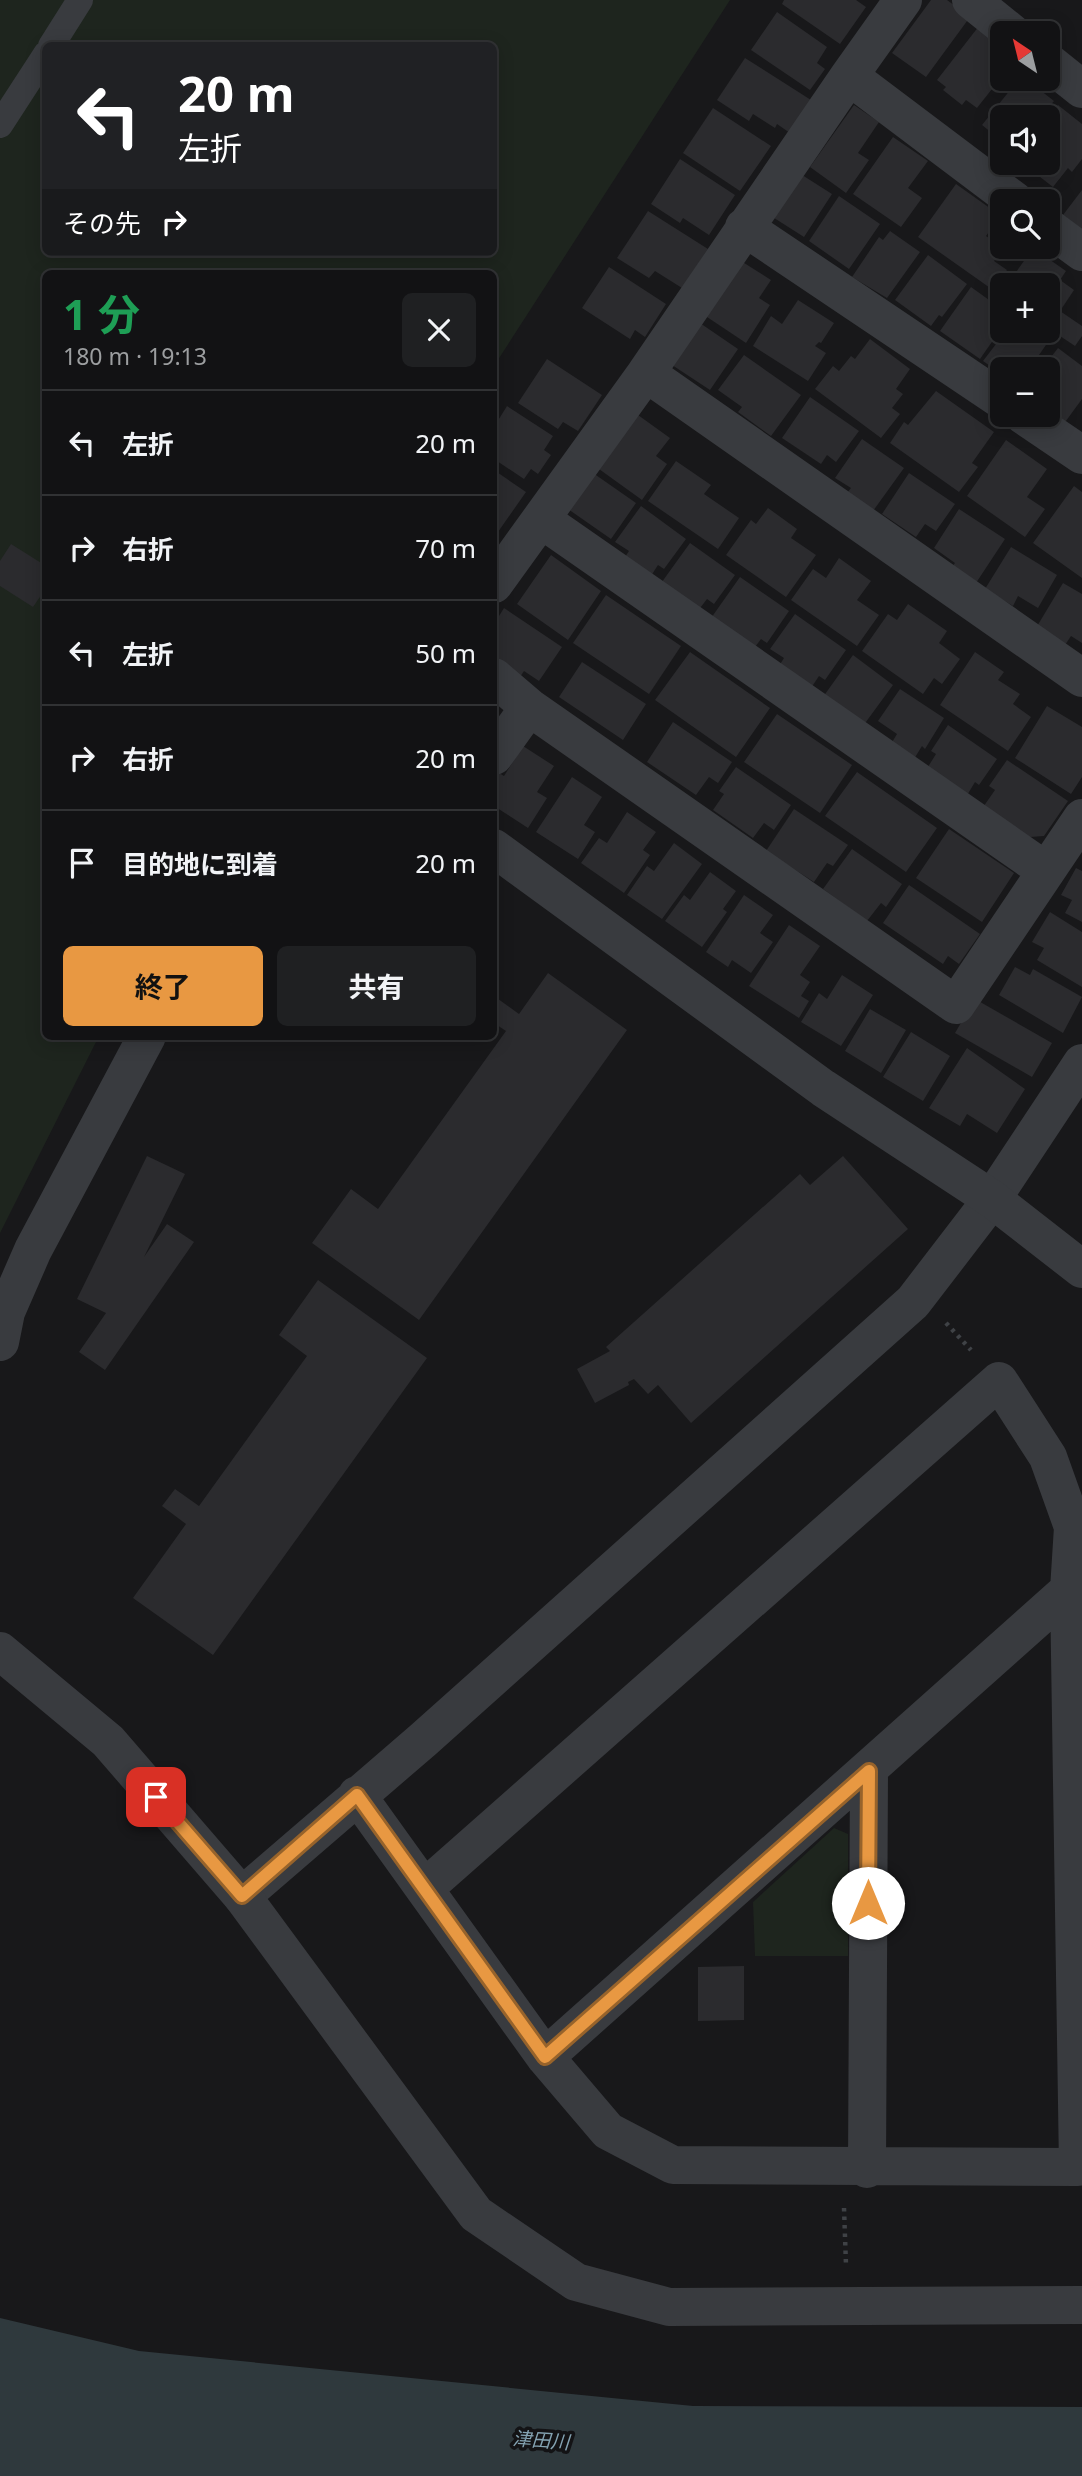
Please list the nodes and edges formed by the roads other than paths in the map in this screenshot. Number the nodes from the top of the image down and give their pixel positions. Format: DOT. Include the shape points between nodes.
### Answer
graph roads {
  1 [pos="80,0"];
  2 [pos="903,0"];
  3 [pos="971,0"];
  4 [pos="997,21"];
  5 [pos="54,42"];
  6 [pos="42,60"];
  7 [pos="1060,72"];
  8 [pos="849,76"];
  9 [pos="1082,89"];
  10 [pos="0,125"];
  11 [pos="998,189"];
  12 [pos="744,227"];
  13 [pos="1060,236"];
  14 [pos="1082,252"];
  15 [pos="646,373"];
  16 [pos="990,392"];
  17 [pos="1041,427"];
  18 [pos="1082,455"];
  19 [pos="542,520"];
  20 [pos="497,580"];
  21 [pos="1082,678"];
  22 [pos="497,680"];
  23 [pos="529,707"];
  24 [pos="497,752"];
  25 [pos="1082,818"];
  26 [pos="497,850"];
  27 [pos="1045,870"];
  28 [pos="145,1040"];
  29 [pos="1082,1063"];
  30 [pos="992,1199"];
  31 [pos="1082,1269"];
  32 [pos="0,1342"];
  33 [pos="1076,1590"];
  34 [pos="0,1651"];
  35 [pos="869,1771"];
  36 [pos="357,1795"];
  37 [pos="426,1887"];
  38 [pos="242,1896"];
  39 [pos="545,2057"];
  40 [pos="855,2168"];
  41 [pos="1082,2305"];
  1 -- 5 [label="lane"];
  2 -- 8 [label="street"];
  3 -- 4 [label="street"];
  6 -- 10 [label="lane"];
  7 -- 9 [label="street"];
  8 -- 11 [label="street"];
  8 -- 12 [label="street"];
  12 -- 15 [label="street"];
  12 -- 16 [label="street"];
  13 -- 14 [label="street"];
  15 -- 19 [label="street"];
  15 -- 21 [label="street"];
  17 -- 18 [label="street"];
  19 -- 20 [label="street"];
  19 -- 27 [label="street"];
  22 -- 23 [label="street"];
  23 -- 24 [label="street"];
  23 -- 27 [label="street" via="956,1005"];
  25 -- 27 [label="street"];
  26 -- 30 [label="street" via="823,1088"];
  28 -- 32 [label="street" via="33,1250 5,1312"];
  29 -- 30 [label="street"];
  30 -- 31 [label="street"];
  30 -- 36 [label="street" via="919,1295"];
  33 -- 35 [label="street"];
  33 -- 37 [label="street" via="1073,1527 1048,1457 999,1381"];
  33 -- 40 [label="street" via="1078,2167"];
  34 -- 38 [label="street" via="108,1741"];
  35 -- 39 [label="street"];
  35 -- 40 [label="street"];
  36 -- 37 [label="street"];
  36 -- 38 [label="street"];
  37 -- 39 [label="street"];
  38 -- 41 [label="street" via="476,2214 576,2281 669,2307"];
  39 -- 40 [label="street" via="608,2131 673,2165"];
}
